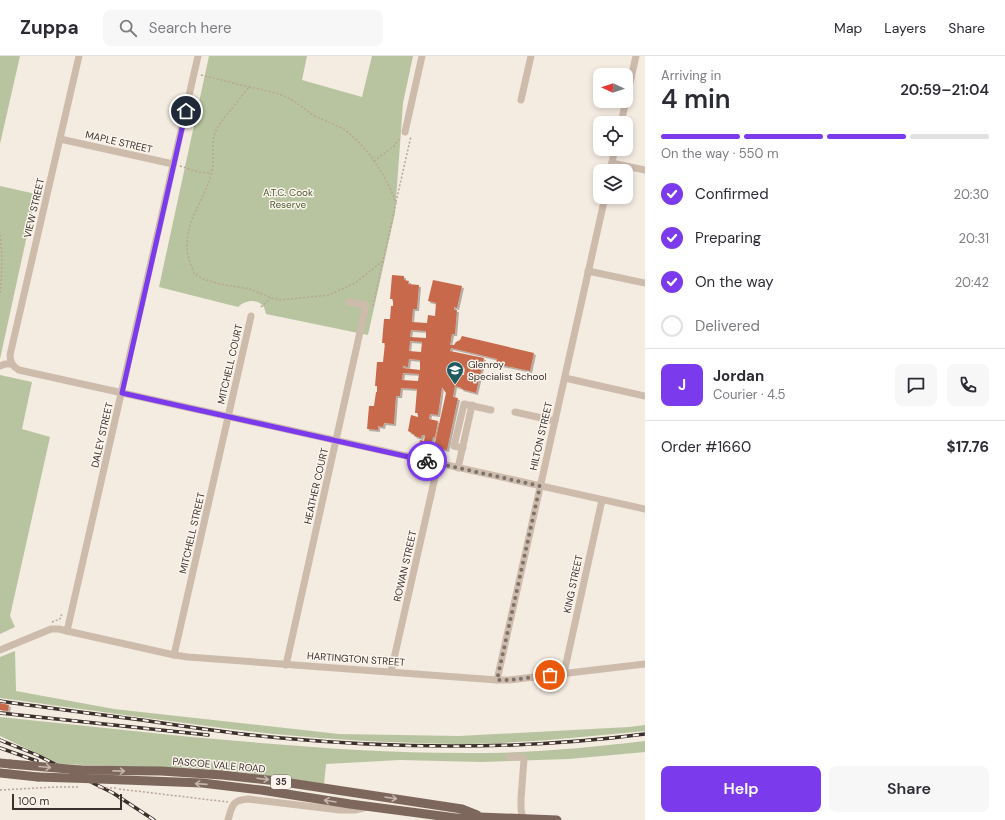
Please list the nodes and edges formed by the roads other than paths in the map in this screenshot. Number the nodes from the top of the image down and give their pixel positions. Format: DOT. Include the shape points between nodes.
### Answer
graph roads {
  1 [pos="79,56"];
  2 [pos="198,56"];
  3 [pos="422,56"];
  4 [pos="531,56"];
  5 [pos="636,56"];
  6 [pos="521,100"];
  7 [pos="623,116"];
  8 [pos="405,132"];
  9 [pos="60,139"];
  10 [pos="614,156"];
  11 [pos="612,163"];
  12 [pos="173,164"];
  13 [pos="645,170"];
  14 [pos="603,204"];
  15 [pos="588,271"];
  16 [pos="645,283"];
  17 [pos="348,302"];
  18 [pos="251,316"];
  19 [pos="12,364"];
  20 [pos="0,366"];
  21 [pos="565,378"];
  22 [pos="122,393"];
  23 [pos="645,396"];
  24 [pos="491,410"];
  25 [pos="515,412"];
  26 [pos="228,416"];
  27 [pos="555,421"];
  28 [pos="336,440"];
  29 [pos="438,464"];
  30 [pos="458,468"];
  31 [pos="540,486"];
  32 [pos="602,500"];
  33 [pos="645,509"];
  34 [pos="67,631"];
  35 [pos="0,650"];
  36 [pos="174,655"];
  37 [pos="645,664"];
  38 [pos="286,665"];
  39 [pos="391,672"];
  40 [pos="564,673"];
  41 [pos="497,680"];
  42 [pos="509,758"];
  43 [pos="0,763"];
  44 [pos="0,773"];
  45 [pos="371,806"];
  46 [pos="480,817"];
  47 [pos="523,819"];
  48 [pos="228,820"];
  49 [pos="557,820"];
  1 -- 9 [label="street, VIEW STREET"];
  2 -- 12 [label="street, DALEY STREET"];
  3 -- 8 [label="street"];
  4 -- 6 [label="street"];
  5 -- 7 [label="street"];
  9 -- 12 [label="street, MAPLE STREET"];
  9 -- 19 [label="street, VIEW STREET" via="10,355"];
  10 -- 11 [label="street"];
  11 -- 13 [label="street"];
  12 -- 22 [label="street, DALEY STREET"];
  14 -- 15 [label="street, HILTON STREET"];
  15 -- 16 [label="street"];
  15 -- 21 [label="street, HILTON STREET"];
  17 -- 28 [label="street, HEATHER COURT" via="366,305"];
  18 -- 26 [label="street, MITCHELL COURT"];
  19 -- 20 [label="street"];
  19 -- 22 [label="street" via="18,369"];
  21 -- 23 [label="street"];
  21 -- 27 [label="street, HILTON STREET"];
  22 -- 26 [label="street"];
  22 -- 34 [label="street, DALEY STREET"];
  24 -- 30 [label="street" via="472,405"];
  25 -- 27 [label="street"];
  26 -- 28 [label="street"];
  26 -- 36 [label="street, MITCHELL STREET"];
  27 -- 31 [label="street, HILTON STREET"];
  28 -- 29 [label="street"];
  28 -- 38 [label="street, HEATHER COURT"];
  29 -- 30 [label="street"];
  29 -- 39 [label="street, ROWAN STREET"];
  30 -- 31 [label="street"];
  31 -- 32 [label="street"];
  31 -- 41 [label="street, HILTON STREET"];
  32 -- 33 [label="street"];
  32 -- 40 [label="street, KING STREET"];
  34 -- 35 [label="street, HARTINGTON STREET" via="52,629"];
  34 -- 36 [label="street, HARTINGTON STREET"];
  36 -- 38 [label="street, HARTINGTON STREET"];
  37 -- 40 [label="street, HARTINGTON STREET"];
  38 -- 39 [label="street, HARTINGTON STREET"];
  39 -- 41 [label="street, HARTINGTON STREET"];
  40 -- 41 [label="street, HARTINGTON STREET"];
  42 -- 47 [label="street" via="524,759 521,799"];
  43 -- 46 [label="main road, PASCOE VALE ROAD / 35, one-way, bridge" via="80,770 161,771 254,778 462,809"];
  45 -- 44 [label="main road, PASCOE VALE ROAD / 35, one-way, bridge" via="202,783 38,777"];
  45 -- 46 [label="main road, PASCOE VALE ROAD / 35" via="456,818"];
  45 -- 48 [label="street" via="340,810 248,799 239,800 233,805"];
  46 -- 47 [label="main road, PASCOE VALE ROAD / 35"];
  47 -- 49 [label="main road, PASCOE VALE ROAD / 35"];
}
